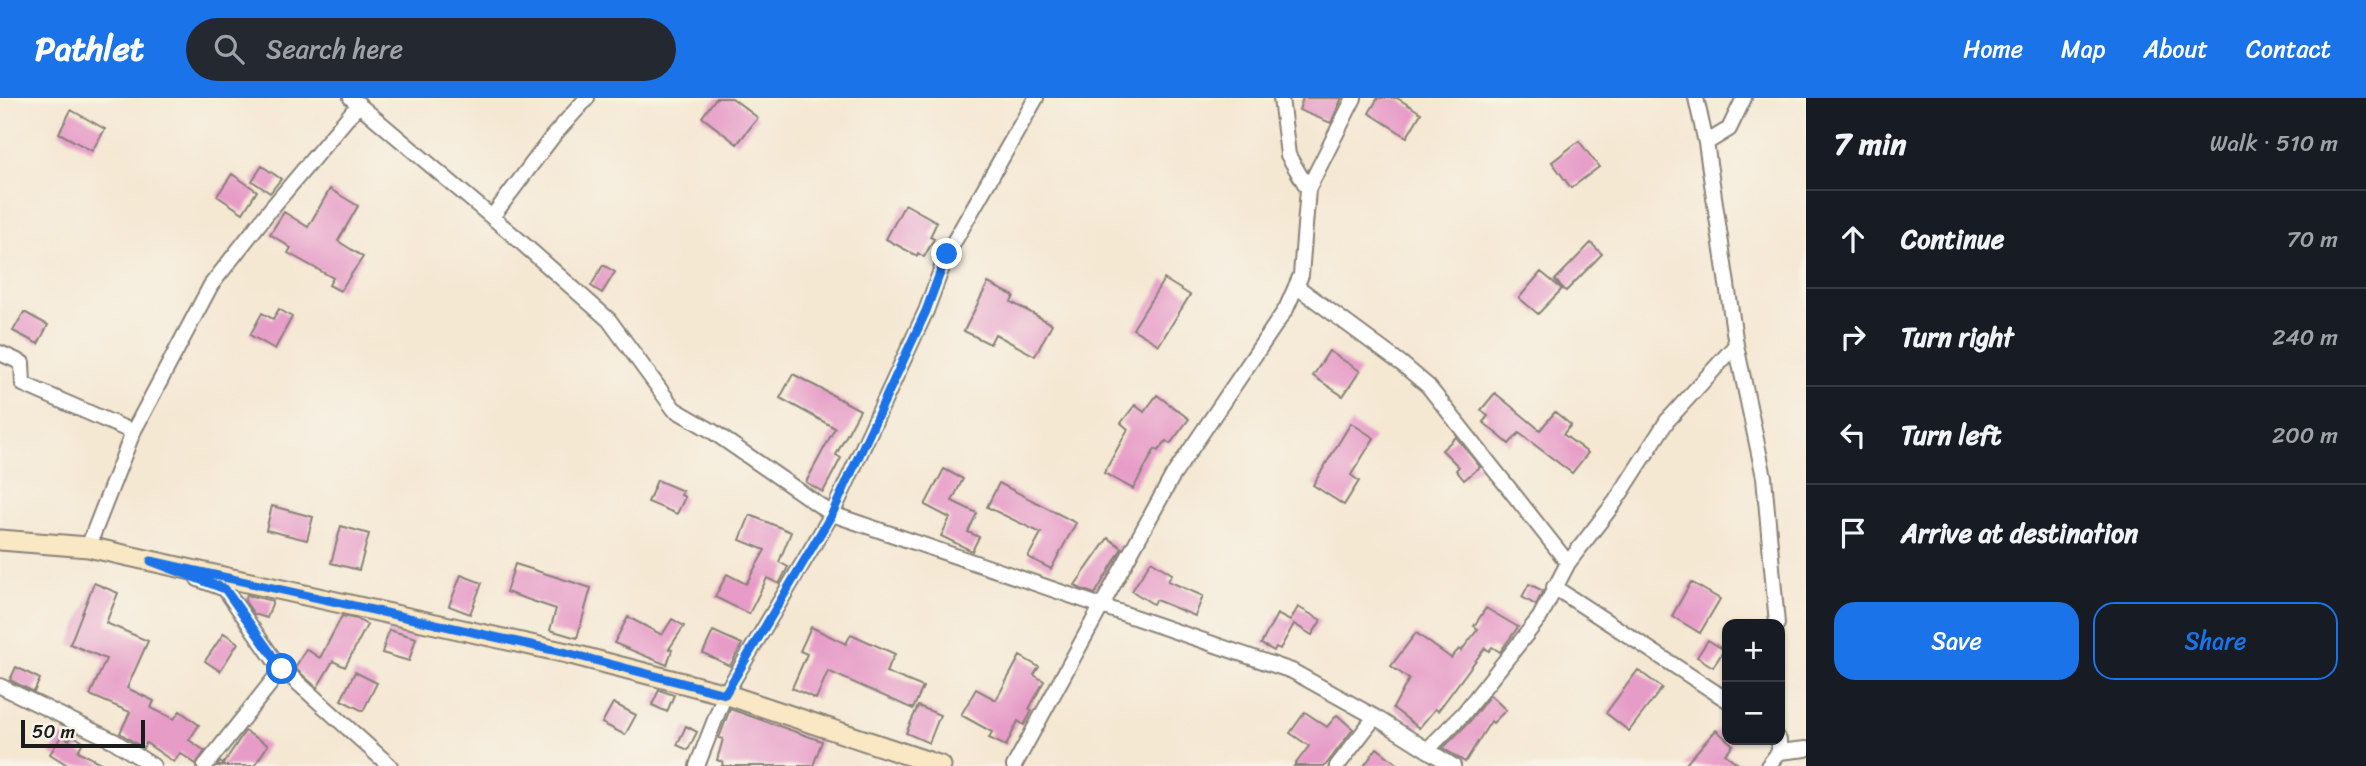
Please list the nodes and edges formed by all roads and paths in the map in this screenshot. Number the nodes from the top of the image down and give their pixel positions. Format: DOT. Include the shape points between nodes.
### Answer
graph roads {
  1 [pos="587,98"];
  2 [pos="1036,98"];
  3 [pos="1281,98"];
  4 [pos="1354,98"];
  5 [pos="1696,98"];
  6 [pos="1744,98"];
  7 [pos="355,101"];
  8 [pos="1706,143"];
  9 [pos="1308,189"];
  10 [pos="492,217"];
  11 [pos="1296,286"];
  12 [pos="1736,345"];
  13 [pos="0,353"];
  14 [pos="133,432"];
  15 [pos="832,514"];
  16 [pos="0,540"];
  17 [pos="88,548"];
  18 [pos="151,561"];
  19 [pos="1568,563"];
  20 [pos="1554,587"];
  21 [pos="1102,605"];
  22 [pos="1777,619"];
  23 [pos="282,669"];
  24 [pos="0,686"];
  25 [pos="725,694"];
  26 [pos="1722,697"];
  27 [pos="1375,717"];
  28 [pos="1779,746"];
  29 [pos="1806,749"];
  30 [pos="1427,750"];
  31 [pos="153,766"];
  32 [pos="205,766"];
  33 [pos="390,766"];
  34 [pos="697,766"];
  35 [pos="941,766"];
  36 [pos="1014,766"];
  37 [pos="1337,766"];
  38 [pos="1453,766"];
  39 [pos="1768,766"];
  1 -- 10 [label="street"];
  2 -- 15 [label="street" via="947,254 926,311"];
  3 -- 9 [label="street" via="1288,155"];
  4 -- 9 [label="street"];
  5 -- 8 [label="street"];
  6 -- 8 [label="street" via="1729,129"];
  7 -- 10 [label="street"];
  7 -- 14 [label="street" via="211,285"];
  8 -- 12 [label="street"];
  9 -- 11 [label="street" via="1301,275"];
  10 -- 15 [label="street" via="609,320 674,409"];
  11 -- 19 [label="street" via="1428,386"];
  11 -- 21 [label="street" via="1286,309 1172,477"];
  12 -- 19 [label="street" via="1667,421 1615,502"];
  12 -- 22 [label="street" via="1764,477"];
  13 -- 14 [label="street" via="22,363 23,384"];
  14 -- 17 [label="street"];
  15 -- 21 [label="street"];
  15 -- 25 [label="street"];
  16 -- 17 [label="street"];
  17 -- 18 [label="street"];
  18 -- 23 [label="street" via="225,589"];
  18 -- 25 [label="street" via="567,653"];
  19 -- 20 [label="street"];
  20 -- 26 [label="street"];
  20 -- 30 [label="street" via="1540,617 1463,714"];
  21 -- 27 [label="street" via="1292,671"];
  21 -- 36 [label="street"];
  23 -- 32 [label="street"];
  23 -- 33 [label="street"];
  24 -- 31 [label="street" via="114,741"];
  25 -- 34 [label="street"];
  25 -- 35 [label="street"];
  27 -- 30 [label="street"];
  27 -- 37 [label="street"];
  28 -- 29 [label="street"];
  28 -- 39 [label="street"];
  30 -- 38 [label="street"];
}
